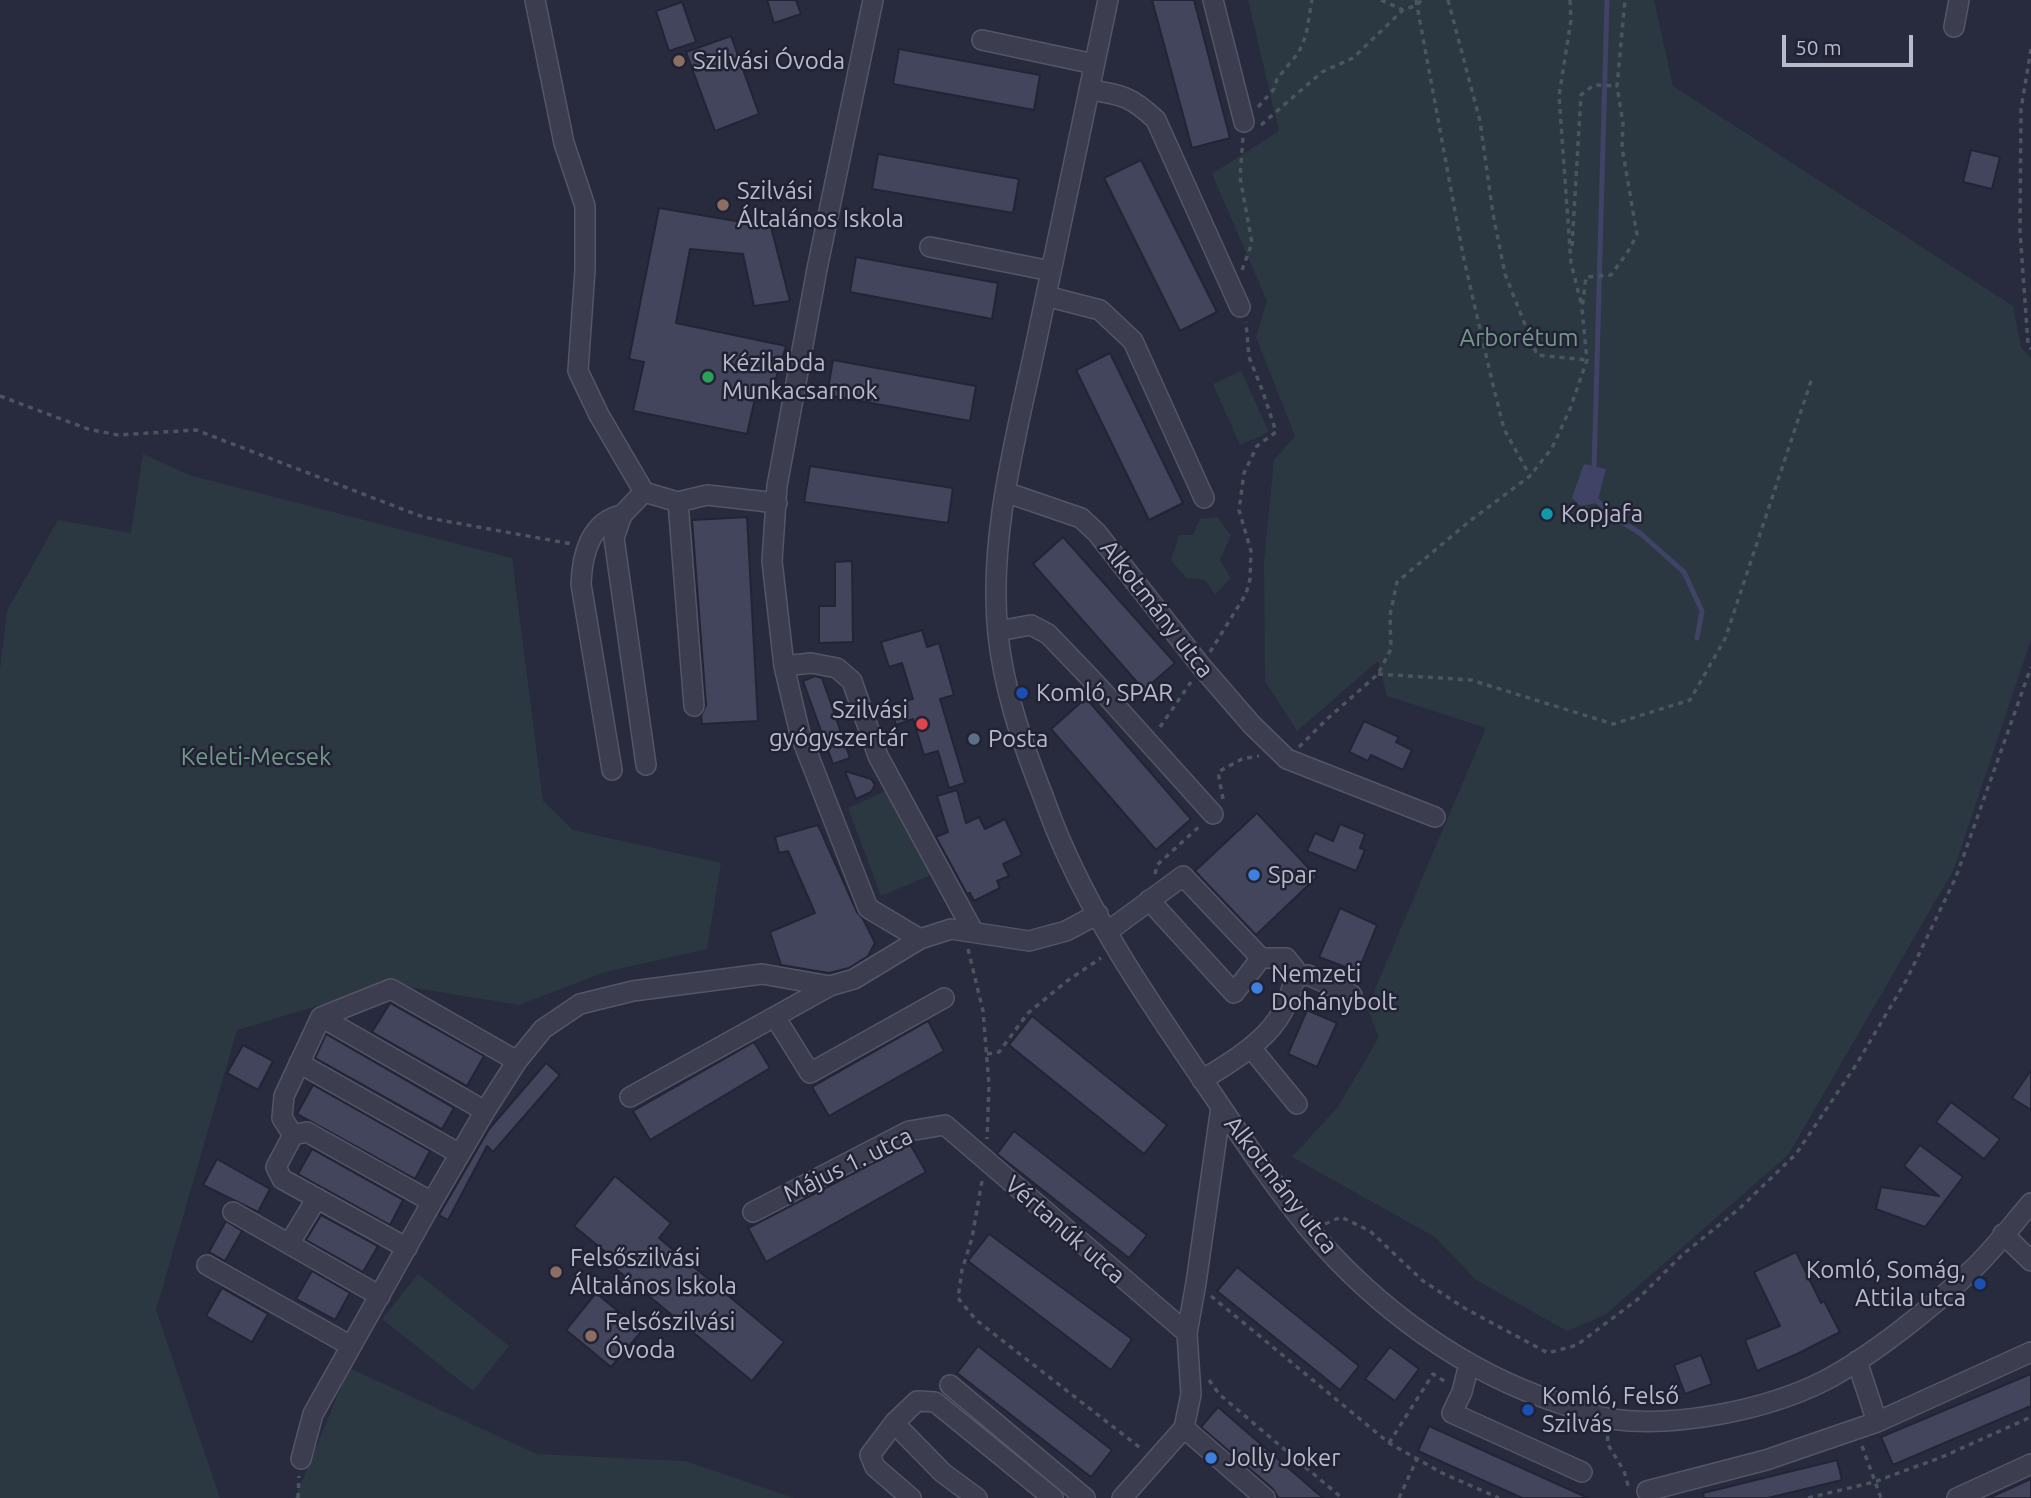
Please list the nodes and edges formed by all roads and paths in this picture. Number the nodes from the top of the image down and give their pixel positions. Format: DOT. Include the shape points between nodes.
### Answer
graph roads {
  1 [pos="535,0"];
  2 [pos="873,0"];
  3 [pos="1108,0"];
  4 [pos="1213,0"];
  5 [pos="1312,0"];
  6 [pos="1381,0"];
  7 [pos="1422,0"];
  8 [pos="1448,0"];
  9 [pos="1570,0"];
  10 [pos="1625,0"];
  11 [pos="1959,0"];
  12 [pos="1416,3"];
  13 [pos="1403,10"];
  14 [pos="1954,27"];
  15 [pos="982,40"];
  16 [pos="2031,49"];
  17 [pos="1094,64"];
  18 [pos="1617,86"];
  19 [pos="1089,90"];
  20 [pos="1243,131"];
  21 [pos="930,247"];
  22 [pos="1571,263"];
  23 [pos="1051,271"];
  24 [pos="1231,284"];
  25 [pos="1046,296"];
  26 [pos="1240,307"];
  27 [pos="1582,309"];
  28 [pos="2031,349"];
  29 [pos="1587,360"];
  30 [pos="1812,378"];
  31 [pos="0,396"];
  32 [pos="1530,476"];
  33 [pos="644,492"];
  34 [pos="1004,492"];
  35 [pos="1204,498"];
  36 [pos="678,502"];
  37 [pos="777,503"];
  38 [pos="622,516"];
  39 [pos="587,546"];
  40 [pos="998,631"];
  41 [pos="784,666"];
  42 [pos="1201,666"];
  43 [pos="2031,667"];
  44 [pos="1378,674"];
  45 [pos="695,706"];
  46 [pos="1162,734"];
  47 [pos="1287,759"];
  48 [pos="646,765"];
  49 [pos="612,770"];
  50 [pos="1214,804"];
  51 [pos="1435,817"];
  52 [pos="1178,846"];
  53 [pos="1157,865"];
  54 [pos="1149,900"];
  55 [pos="1098,914"];
  56 [pos="968,930"];
  57 [pos="1107,932"];
  58 [pos="920,939"];
  59 [pos="1106,954"];
  60 [pos="1261,958"];
  61 [pos="1294,977"];
  62 [pos="830,986"];
  63 [pos="1352,995"];
  64 [pos="944,998"];
  65 [pos="321,1017"];
  66 [pos="775,1017"];
  67 [pos="1252,1049"];
  68 [pos="986,1054"];
  69 [pos="517,1061"];
  70 [pos="299,1063"];
  71 [pos="1202,1080"];
  72 [pos="630,1097"];
  73 [pos="1297,1104"];
  74 [pos="1220,1107"];
  75 [pos="485,1111"];
  76 [pos="945,1125"];
  77 [pos="293,1135"];
  78 [pos="460,1154"];
  79 [pos="985,1162"];
  80 [pos="317,1198"];
  81 [pos="432,1202"];
  82 [pos="2031,1203"];
  83 [pos="233,1212"];
  84 [pos="753,1212"];
  85 [pos="1310,1230"];
  86 [pos="2003,1234"];
  87 [pos="289,1244"];
  88 [pos="407,1248"];
  89 [pos="2031,1261"];
  90 [pos="207,1265"];
  91 [pos="1196,1283"];
  92 [pos="380,1296"];
  93 [pos="1186,1333"];
  94 [pos="351,1346"];
  95 [pos="2031,1352"];
  96 [pos="1857,1361"];
  97 [pos="1469,1364"];
  98 [pos="950,1385"];
  99 [pos="1462,1392"];
  100 [pos="1219,1394"];
  101 [pos="2031,1418"];
  102 [pos="1877,1422"];
  103 [pos="894,1423"];
  104 [pos="1184,1428"];
  105 [pos="1857,1430"];
  106 [pos="1389,1443"];
  107 [pos="1608,1443"];
  108 [pos="301,1459"];
  109 [pos="1418,1459"];
  110 [pos="1156,1460"];
  111 [pos="2031,1464"];
  112 [pos="1582,1472"];
  113 [pos="1874,1482"];
  114 [pos="1639,1495"];
  115 [pos="911,1498"];
  116 [pos="976,1498"];
  117 [pos="1053,1498"];
  118 [pos="1085,1498"];
  119 [pos="1122,1498"];
  120 [pos="1265,1498"];
  121 [pos="1342,1498"];
  122 [pos="1399,1498"];
  123 [pos="1499,1498"];
  124 [pos="1808,1498"];
  125 [pos="1881,1498"];
  126 [pos="1957,1498"];
  1 -- 33 [label="street" via="564,143 585,206 578,371"];
  2 -- 37 [label="street" via="817,269"];
  3 -- 17 [label="street, Alkotmány utca"];
  4 -- 20 [label="street"];
  5 -- 20 [label="path" via="1299,52"];
  6 -- 13 [label="path"];
  7 -- 12 [label="path"];
  8 -- 29 [label="path" via="1480,121 1504,274 1517,308 1537,355"];
  9 -- 22 [label="path" via="1559,96"];
  10 -- 18 [label="path"];
  11 -- 14 [label="street"];
  12 -- 13 [label="path"];
  12 -- 32 [label="path" via="1464,260 1493,385 1504,429"];
  13 -- 20 [label="path" via="1353,58 1322,72 1283,107"];
  15 -- 17 [label="street"];
  16 -- 28 [label="path" via="2021,109 2020,231"];
  17 -- 19 [label="street, Alkotmány utca"];
  18 -- 22 [label="path" via="1594,85 1581,95"];
  18 -- 27 [label="path" via="1637,235 1611,275 1586,277"];
  19 -- 23 [label="street, Alkotmány utca"];
  19 -- 24 [label="street" via="1119,94 1140,104 1156,120"];
  20 -- 24 [label="path" via="1240,177 1252,243 1244,267"];
  21 -- 23 [label="street"];
  22 -- 27 [label="path"];
  23 -- 25 [label="street, Alkotmány utca"];
  24 -- 26 [label="street"];
  25 -- 34 [label="street, Alkotmány utca"];
  25 -- 35 [label="street" via="1100,310 1132,341"];
  26 -- 42 [label="path" via="1249,357 1276,432 1257,446 1244,473 1240,510 1251,551 1246,594"];
  27 -- 29 [label="path"];
  29 -- 32 [label="path" via="1552,448"];
  30 -- 44 [label="path" via="1725,639 1690,700 1613,724 1471,680"];
  31 -- 39 [label="path" via="88,429 118,435 196,430 423,517"];
  32 -- 44 [label="path" via="1397,582 1390,615 1391,649"];
  33 -- 36 [label="street"];
  33 -- 38 [label="street"];
  34 -- 40 [label="street, Alkotmány utca" via="996,584"];
  34 -- 42 [label="street, Alkotmány utca" via="1081,518"];
  36 -- 37 [label="street" via="708,495"];
  36 -- 45 [label="street"];
  37 -- 41 [label="street" via="772,561"];
  38 -- 39 [label="street" via="603,524"];
  38 -- 48 [label="street" via="614,538"];
  39 -- 49 [label="street" via="581,584"];
  40 -- 50 [label="street" via="1031,625 1048,635"];
  40 -- 55 [label="street, Alkotmány utca" via="1006,692 1028,757 1063,847"];
  41 -- 56 [label="street" via="811,663 837,668 852,681 878,756"];
  41 -- 58 [label="street" via="800,734 868,908"];
  42 -- 46 [label="path" via="1160,727"];
  42 -- 47 [label="street, Alkotmány utca"];
  43 -- 85 [label="path" via="1956,877 1907,979 1856,1065 1796,1154 1638,1299 1577,1345 1548,1353 1423,1281 1370,1231 1341,1217"];
  44 -- 47 [label="path"];
  47 -- 50 [label="path" via="1273,754 1242,759 1218,772 1224,805"];
  47 -- 51 [label="street"];
  52 -- 53 [label="path"];
  54 -- 57 [label="street"];
  54 -- 60 [label="street" via="1183,876"];
  54 -- 60 [label="street" via="1234,993"];
  55 -- 56 [label="street" via="1066,931 1029,941"];
  55 -- 57 [label="street, Alkotmány utca"];
  56 -- 58 [label="street" via="951,929"];
  56 -- 68 [label="path"];
  57 -- 71 [label="street, Alkotmány utca"];
  58 -- 62 [label="street" via="854,979"];
  59 -- 68 [label="path" via="1028,1013 999,1052"];
  60 -- 61 [label="street" via="1286,958 1295,969"];
  61 -- 63 [label="street" via="1308,975"];
  61 -- 67 [label="street" via="1294,989 1277,1023"];
  62 -- 66 [label="street"];
  62 -- 69 [label="street" via="762,974 697,981 580,1004 543,1029"];
  64 -- 66 [label="street" via="810,1073"];
  65 -- 69 [label="street" via="391,989"];
  65 -- 70 [label="street"];
  65 -- 75 [label="street"];
  66 -- 72 [label="street"];
  67 -- 71 [label="street"];
  67 -- 73 [label="street"];
  68 -- 79 [label="path"];
  69 -- 75 [label="street"];
  70 -- 77 [label="street" via="284,1096 282,1118"];
  70 -- 78 [label="street"];
  71 -- 74 [label="street, Alkotmány utca"];
  74 -- 85 [label="street, Alkotmány utca"];
  74 -- 91 [label="street"];
  75 -- 78 [label="street"];
  76 -- 79 [label="street, Vértanúk utca"];
  76 -- 84 [label="street, Május 1. utca" via="909,1131"];
  77 -- 80 [label="street" via="276,1167 282,1179"];
  77 -- 81 [label="street" via="307,1132"];
  78 -- 81 [label="street"];
  79 -- 93 [label="street, Vértanúk utca"];
  79 -- 110 [label="path" via="958,1298 976,1320"];
  80 -- 87 [label="street"];
  80 -- 88 [label="street"];
  81 -- 88 [label="street"];
  82 -- 86 [label="street, Alkotmány utca"];
  83 -- 87 [label="street"];
  85 -- 97 [label="street, Alkotmány utca" via="1374,1294"];
  86 -- 89 [label="street"];
  86 -- 96 [label="street, Alkotmány utca" via="1974,1268"];
  87 -- 92 [label="street"];
  88 -- 92 [label="street"];
  90 -- 94 [label="street"];
  91 -- 93 [label="street"];
  91 -- 106 [label="path"];
  92 -- 94 [label="street"];
  93 -- 104 [label="street" via="1191,1394"];
  94 -- 108 [label="street" via="313,1414"];
  95 -- 102 [label="street"];
  96 -- 97 [label="street, Alkotmány utca" via="1825,1381 1742,1411 1631,1420 1593,1415 1544,1399"];
  96 -- 102 [label="street"];
  97 -- 99 [label="street"];
  98 -- 118 [label="street"];
  99 -- 106 [label="path" via="1433,1374"];
  99 -- 112 [label="street" via="1452,1413"];
  100 -- 121 [label="path"];
  101 -- 113 [label="path"];
  102 -- 105 [label="street"];
  103 -- 115 [label="street" via="870,1455 875,1467"];
  103 -- 116 [label="street" via="943,1473"];
  103 -- 117 [label="street" via="917,1401 934,1402"];
  104 -- 110 [label="street"];
  104 -- 120 [label="street"];
  105 -- 113 [label="path"];
  105 -- 114 [label="street"];
  106 -- 109 [label="path"];
  107 -- 114 [label="path"];
  109 -- 122 [label="path"];
  109 -- 123 [label="path"];
  110 -- 119 [label="street"];
  111 -- 126 [label="street"];
  113 -- 124 [label="path"];
  113 -- 125 [label="path"];
}
